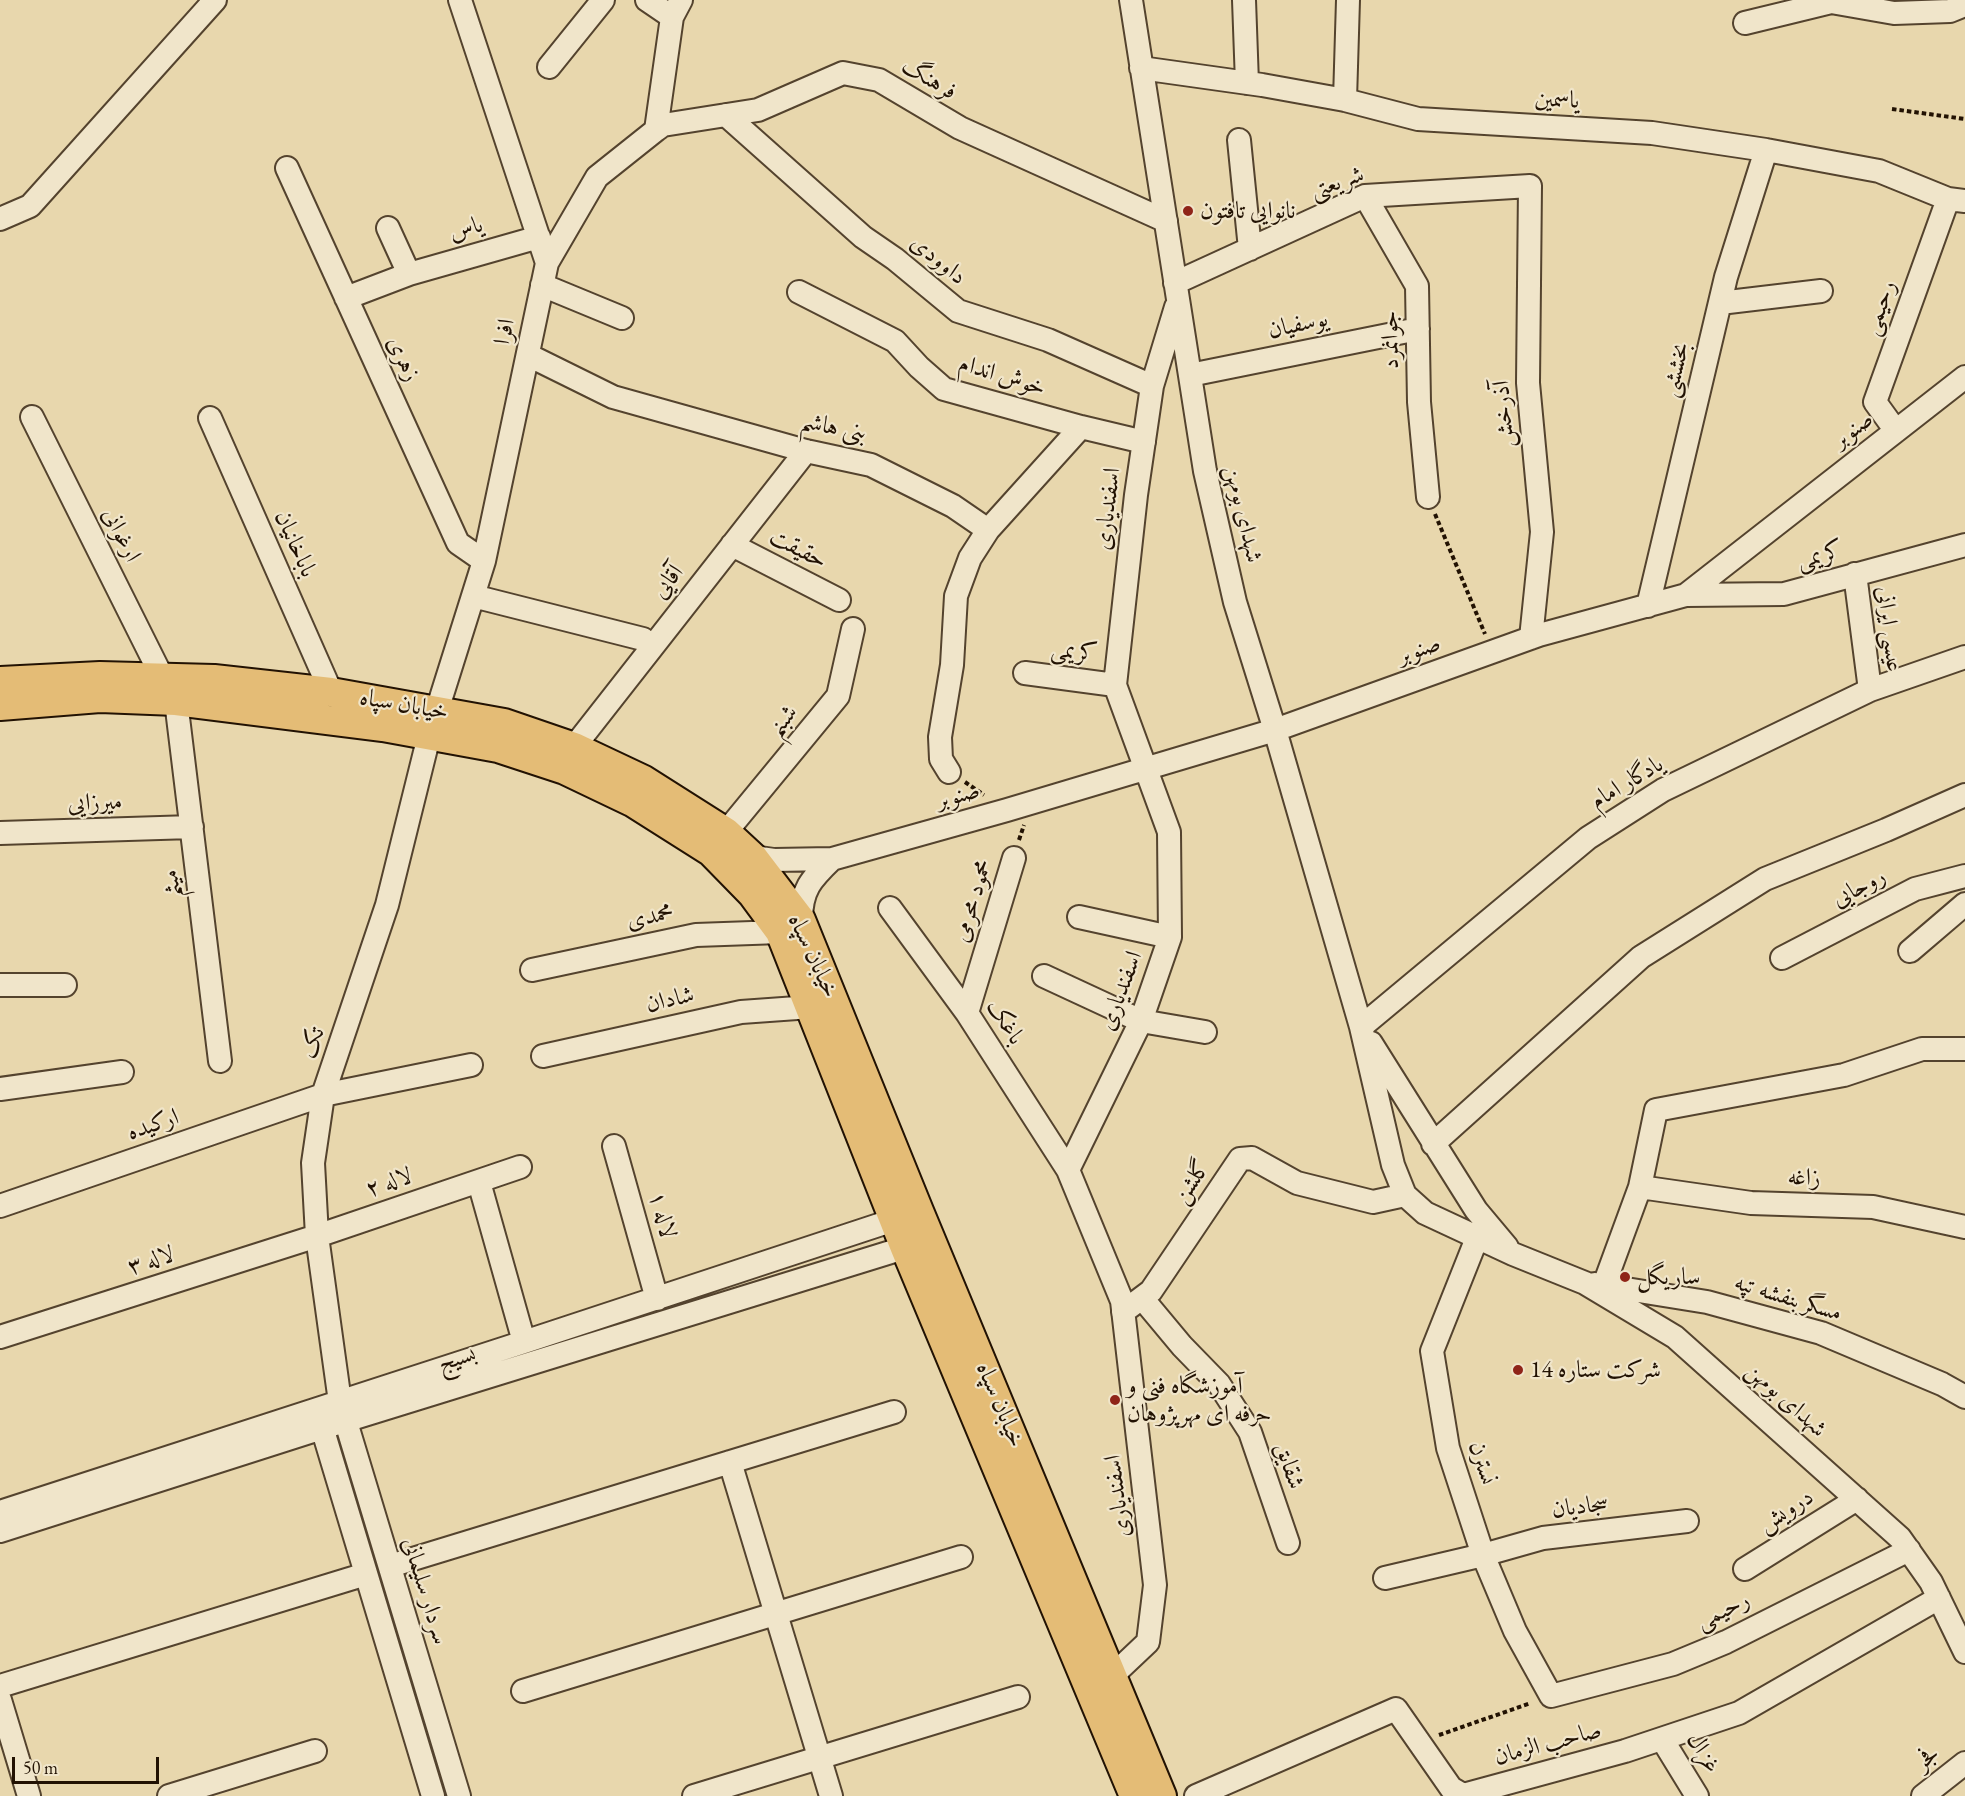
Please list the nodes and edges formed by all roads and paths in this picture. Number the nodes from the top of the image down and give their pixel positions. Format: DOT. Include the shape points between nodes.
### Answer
graph roads {
  1 [pos="215,0"];
  2 [pos="460,0"];
  3 [pos="603,0"];
  4 [pos="647,0"];
  5 [pos="1131,0"];
  6 [pos="1244,0"];
  7 [pos="1348,0"];
  8 [pos="1965,5"];
  9 [pos="676,9"];
  10 [pos="1744,23"];
  11 [pos="549,67"];
  12 [pos="1142,68"];
  13 [pos="1247,83"];
  14 [pos="1345,100"];
  15 [pos="1892,109"];
  16 [pos="726,115"];
  17 [pos="1965,119"];
  18 [pos="656,130"];
  19 [pos="1239,140"];
  20 [pos="1766,150"];
  21 [pos="287,168"];
  22 [pos="1530,186"];
  23 [pos="1365,196"];
  24 [pos="1956,200"];
  25 [pos="0,219"];
  26 [pos="1166,221"];
  27 [pos="388,228"];
  28 [pos="539,237"];
  29 [pos="1250,249"];
  30 [pos="547,263"];
  31 [pos="409,274"];
  32 [pos="542,285"];
  33 [pos="1177,291"];
  34 [pos="1821,291"];
  35 [pos="799,292"];
  36 [pos="346,298"];
  37 [pos="1720,303"];
  38 [pos="622,318"];
  39 [pos="1418,329"];
  40 [pos="528,355"];
  41 [pos="1190,375"];
  42 [pos="1965,377"];
  43 [pos="1152,386"];
  44 [pos="32,417"];
  45 [pos="210,418"];
  46 [pos="1081,427"];
  47 [pos="1896,431"];
  48 [pos="1144,442"];
  49 [pos="806,451"];
  50 [pos="1428,497"];
  51 [pos="988,530"];
  52 [pos="732,546"];
  53 [pos="1965,546"];
  54 [pos="484,561"];
  55 [pos="1855,574"];
  56 [pos="1686,595"];
  57 [pos="473,596"];
  58 [pos="839,600"];
  59 [pos="1648,606"];
  60 [pos="853,629"];
  61 [pos="1531,638"];
  62 [pos="643,639"];
  63 [pos="1492,652"];
  64 [pos="1965,657"];
  65 [pos="1025,673"];
  66 [pos="0,681"];
  67 [pos="1115,685"];
  68 [pos="169,689"];
  69 [pos="1870,690"];
  70 [pos="330,692"];
  71 [pos="0,706"];
  72 [pos="434,723"];
  73 [pos="1275,730"];
  74 [pos="574,747"];
  75 [pos="1147,768"];
  76 [pos="949,772"];
  77 [pos="1965,795"];
  78 [pos="1030,804"];
  79 [pos="1007,810"];
  80 [pos="192,827"];
  81 [pos="726,832"];
  82 [pos="0,833"];
  83 [pos="753,857"];
  84 [pos="1014,858"];
  85 [pos="832,859"];
  86 [pos="1965,876"];
  87 [pos="1965,904"];
  88 [pos="890,908"];
  89 [pos="1079,917"];
  90 [pos="790,926"];
  91 [pos="1170,937"];
  92 [pos="1910,951"];
  93 [pos="1782,958"];
  94 [pos="532,970"];
  95 [pos="1044,976"];
  96 [pos="0,985"];
  97 [pos="65,986"];
  98 [pos="811,1007"];
  99 [pos="967,1013"];
  100 [pos="1142,1021"];
  101 [pos="1360,1027"];
  102 [pos="1205,1032"];
  103 [pos="1965,1049"];
  104 [pos="543,1056"];
  105 [pos="220,1061"];
  106 [pos="471,1065"];
  107 [pos="122,1072"];
  108 [pos="0,1089"];
  109 [pos="323,1095"];
  110 [pos="1433,1144"];
  111 [pos="614,1146"];
  112 [pos="520,1167"];
  113 [pos="1068,1170"];
  114 [pos="478,1182"];
  115 [pos="1640,1187"];
  116 [pos="1405,1195"];
  117 [pos="0,1206"];
  118 [pos="907,1216"];
  119 [pos="1965,1227"];
  120 [pos="318,1236"];
  121 [pos="1477,1238"];
  122 [pos="918,1244"];
  123 [pos="1513,1254"];
  124 [pos="1594,1284"];
  125 [pos="1142,1298"];
  126 [pos="657,1299"];
  127 [pos="1123,1312"];
  128 [pos="0,1337"];
  129 [pos="525,1342"];
  130 [pos="1965,1397"];
  131 [pos="344,1412"];
  132 [pos="894,1412"];
  133 [pos="320,1419"];
  134 [pos="730,1462"];
  135 [pos="1857,1499"];
  136 [pos="0,1512"];
  137 [pos="1687,1521"];
  138 [pos="0,1531"];
  139 [pos="1288,1543"];
  140 [pos="1909,1550"];
  141 [pos="1483,1555"];
  142 [pos="961,1557"];
  143 [pos="390,1566"];
  144 [pos="1745,1569"];
  145 [pos="366,1574"];
  146 [pos="1385,1578"];
  147 [pos="1939,1598"];
  148 [pos="776,1613"];
  149 [pos="1965,1652"];
  150 [pos="1112,1677"];
  151 [pos="0,1686"];
  152 [pos="523,1691"];
  153 [pos="1551,1696"];
  154 [pos="1018,1697"];
  155 [pos="0,1700"];
  156 [pos="1662,1739"];
  157 [pos="1419,1742"];
  158 [pos="315,1751"];
  159 [pos="820,1757"];
  160 [pos="1965,1763"];
  161 [pos="29,1796"];
  162 [pos="169,1796"];
  163 [pos="433,1796"];
  164 [pos="459,1796"];
  165 [pos="694,1796"];
  166 [pos="831,1796"];
  167 [pos="1134,1796"];
  168 [pos="1162,1796"];
  169 [pos="1196,1796"];
  170 [pos="1697,1796"];
  171 [pos="1923,1796"];
  1 -- 25 [label="street" via="30,206"];
  2 -- 28 [label="street"];
  3 -- 11 [label="street"];
  4 -- 9 [label="street"];
  5 -- 12 [label="street, شهدای بومهن"];
  6 -- 13 [label="street"];
  7 -- 14 [label="street"];
  8 -- 10 [label="street" via="1950,11 1894,13 1831,2"];
  9 -- 18 [label="street"];
  12 -- 13 [label="street, یاسمین"];
  12 -- 26 [label="street, شهدای بومهن"];
  13 -- 14 [label="street, یاسمین"];
  14 -- 20 [label="street, یاسمین" via="1418,119 1652,133"];
  15 -- 17 [label="path"];
  16 -- 18 [label="street, فرهنگ" via="663,125"];
  16 -- 26 [label="street, فرهنگ" via="758,110 843,73 879,80 960,128"];
  16 -- 43 [label="street, داوودی" via="863,237 958,311 1048,340"];
  18 -- 30 [label="street, افرا" via="597,177"];
  19 -- 29 [label="street"];
  20 -- 24 [label="street, یاسمین" via="1879,171"];
  20 -- 37 [label="street, بخششی"];
  21 -- 36 [label="street, زهری"];
  22 -- 23 [label="street, شریعتی"];
  22 -- 61 [label="street, آذرخش" via="1528,383 1542,532"];
  23 -- 29 [label="street, شریعتی"];
  23 -- 39 [label="street, جوانمرد" via="1418,286"];
  24 -- 47 [label="street, رحیمی" via="1875,402"];
  26 -- 33 [label="street, شهدای بومهن"];
  27 -- 31 [label="street"];
  28 -- 30 [label="street"];
  28 -- 31 [label="street, یاس"];
  29 -- 33 [label="street, شریعتی"];
  30 -- 32 [label="street, افرا"];
  31 -- 36 [label="street, یاس"];
  32 -- 38 [label="street"];
  32 -- 40 [label="street, افرا"];
  33 -- 41 [label="street, شهدای بومهن"];
  33 -- 43 [label="street, اسفندیاری"];
  34 -- 37 [label="street"];
  35 -- 46 [label="street, خوش اندام" via="895,341 944,389"];
  36 -- 54 [label="street, زهری" via="458,543"];
  37 -- 59 [label="street, بخششی"];
  39 -- 41 [label="street, یوسفیان"];
  39 -- 50 [label="street, جوانمرد" via="1419,402"];
  40 -- 49 [label="street, بنی هاشم" via="613,396"];
  40 -- 54 [label="street, افرا"];
  41 -- 73 [label="street, شهدای بومهن" via="1205,471 1235,602"];
  42 -- 47 [label="street, صنوبر"];
  43 -- 48 [label="street, اسفندیاری"];
  44 -- 68 [label="street, ارغوانی"];
  45 -- 70 [label="street, باباخانیان"];
  46 -- 48 [label="street, خوش اندام"];
  46 -- 51 [label="street"];
  47 -- 56 [label="street, صنوبر"];
  48 -- 67 [label="street, اسفندیاری"];
  49 -- 51 [label="street, بنی هاشم" via="871,465 953,506"];
  49 -- 52 [label="street, آقایی"];
  50 -- 63 [label="path"];
  51 -- 76 [label="street" via="970,558 956,596 952,664 940,737 941,759"];
  52 -- 58 [label="street, حقیقت"];
  52 -- 74 [label="street, آقایی"];
  53 -- 55 [label="street, کریمی"];
  54 -- 57 [label="street, افرا"];
  55 -- 56 [label="street, کریمی" via="1784,594"];
  55 -- 69 [label="street, عیسی ایرانی"];
  56 -- 59 [label="street, صنوبر"];
  57 -- 62 [label="street"];
  57 -- 72 [label="street, افرا"];
  59 -- 61 [label="street, صنوبر"];
  60 -- 81 [label="street, شبنم" via="838,696"];
  61 -- 63 [label="street, صنوبر"];
  63 -- 73 [label="street, صنوبر"];
  64 -- 69 [label="street, یادگار امام"];
  65 -- 67 [label="street, کریمی"];
  66 -- 68 [label="main road, خیابان سپاه" via="100,676"];
  67 -- 75 [label="street, اسفندیاری"];
  68 -- 70 [label="main road, خیابان سپاه" via="214,679"];
  68 -- 71 [label="main road, خیابان سپاه"];
  68 -- 72 [label="main road, خیابان سپاه" via="382,727"];
  68 -- 80 [label="street, میثم"];
  69 -- 101 [label="street, یادگار امام" via="1663,790 1587,838"];
  70 -- 72 [label="main road, خیابان سپاه"];
  72 -- 74 [label="main road, خیابان سپاه" via="504,723"];
  72 -- 90 [label="main road, خیابان سپاه" via="565,770 632,802 711,852"];
  72 -- 109 [label="street, تک" via="387,904"];
  73 -- 75 [label="street, صنوبر"];
  73 -- 101 [label="street, شهدای بومهن"];
  74 -- 81 [label="main road, خیابان سپاه" via="644,780"];
  75 -- 78 [label="street, صنوبر"];
  75 -- 91 [label="street, اسفندیاری" via="1169,832"];
  76 -- 79 [label="path"];
  77 -- 110 [label="street" via="1765,879 1641,957"];
  78 -- 79 [label="street, صنوبر"];
  78 -- 84 [label="path, محمود محرمی"];
  79 -- 85 [label="street, صنوبر"];
  80 -- 82 [label="street, میرزایی"];
  80 -- 105 [label="street, میثم"];
  81 -- 83 [label="main road, خیابان سپاه"];
  83 -- 85 [label="street, صنوبر"];
  83 -- 90 [label="main road, خیابان سپاه"];
  84 -- 99 [label="street, محمود محرمی"];
  85 -- 90 [label="street" via="808,885"];
  86 -- 93 [label="street, روجایی" via="1915,889"];
  87 -- 92 [label="street"];
  88 -- 99 [label="street, باغک"];
  89 -- 91 [label="street"];
  90 -- 94 [label="street, محمدی" via="696,935"];
  90 -- 98 [label="main road, خیابان سپاه"];
  90 -- 118 [label="main road, خیابان سپاه"];
  91 -- 100 [label="street, اسفندیاری"];
  95 -- 100 [label="street"];
  96 -- 97 [label="street"];
  98 -- 104 [label="street, شادان" via="741,1012"];
  98 -- 118 [label="main road, خیابان سپاه"];
  99 -- 113 [label="street, باغک"];
  100 -- 102 [label="street"];
  100 -- 113 [label="street, اسفندیاری"];
  101 -- 110 [label="street"];
  101 -- 116 [label="street" via="1393,1165"];
  103 -- 115 [label="street" via="1922,1049 1844,1075 1656,1110"];
  106 -- 109 [label="street, ارکیده"];
  107 -- 108 [label="street"];
  109 -- 117 [label="street, ارکیده"];
  109 -- 120 [label="street, تک" via="313,1163"];
  110 -- 123 [label="street" via="1476,1210"];
  111 -- 126 [label="street, لاله ۱"];
  112 -- 114 [label="street, لاله ۲"];
  113 -- 127 [label="street, اسفندیاری" via="1122,1301"];
  114 -- 120 [label="street, لاله ۲"];
  114 -- 129 [label="street"];
  115 -- 119 [label="street, زاغه" via="1751,1203 1873,1207"];
  115 -- 124 [label="street"];
  116 -- 121 [label="street, شهدای بومهن" via="1425,1214"];
  116 -- 125 [label="street, گلشن" via="1373,1202 1297,1183 1252,1158 1240,1159 1151,1291"];
  118 -- 122 [label="main road, خیابان سپاه"];
  118 -- 126 [label="street, بسیج"];
  120 -- 128 [label="street, لاله ۳"];
  120 -- 131 [label="street, تک"];
  121 -- 123 [label="street, شهدای بومهن"];
  121 -- 141 [label="street, نسترن" via="1432,1351 1448,1448"];
  122 -- 131 [label="street, بسیج"];
  122 -- 150 [label="main road, خیابان سپاه"];
  122 -- 167 [label="main road, خیابان سپاه"];
  123 -- 124 [label="street, شهدای بومهن"];
  124 -- 130 [label="street, مسگر بنفشه تپه" via="1707,1302 1821,1333"];
  124 -- 135 [label="street, شهدای بومهن" via="1675,1337"];
  125 -- 127 [label="street, گلشن"];
  125 -- 139 [label="street, شقایق" via="1219,1384 1250,1432"];
  126 -- 129 [label="street, بسیج"];
  127 -- 150 [label="street, اسفندیاری" via="1155,1585 1148,1642"];
  129 -- 131 [label="street, بسیج"];
  131 -- 133 [label="street, بسیج"];
  131 -- 143 [label="street, سردار سلیمانی"];
  132 -- 134 [label="street"];
  133 -- 136 [label="street, بسیج"];
  133 -- 138 [label="street, بسیج"];
  133 -- 145 [label="street"];
  134 -- 143 [label="street"];
  134 -- 148 [label="street"];
  135 -- 140 [label="street, شهدای بومهن"];
  135 -- 144 [label="street, درویش"];
  137 -- 141 [label="street, سجادیان" via="1543,1538"];
  140 -- 147 [label="street, شهدای بومهن"];
  140 -- 153 [label="street, رحیمی" via="1726,1642 1672,1664"];
  141 -- 146 [label="street, سجادیان"];
  141 -- 153 [label="street, نسترن" via="1515,1631"];
  142 -- 148 [label="street"];
  143 -- 164 [label="street, سردار سلیمانی"];
  145 -- 151 [label="street"];
  145 -- 163 [label="street"];
  147 -- 149 [label="street, شهدای بومهن"];
  147 -- 156 [label="street, صاحب الزمان" via="1739,1713"];
  148 -- 152 [label="street"];
  148 -- 159 [label="street"];
  150 -- 168 [label="main road, خیابان سپاه"];
  153 -- 157 [label="path"];
  154 -- 159 [label="street"];
  155 -- 161 [label="street"];
  156 -- 157 [label="street, صاحب الزمان" via="1463,1795 1450,1788"];
  156 -- 170 [label="street, غزال"];
  157 -- 169 [label="street, صاحب الزمان" via="1396,1709"];
  158 -- 162 [label="street"];
  159 -- 165 [label="street"];
  159 -- 166 [label="street"];
  160 -- 171 [label="street, فجر"];
}
